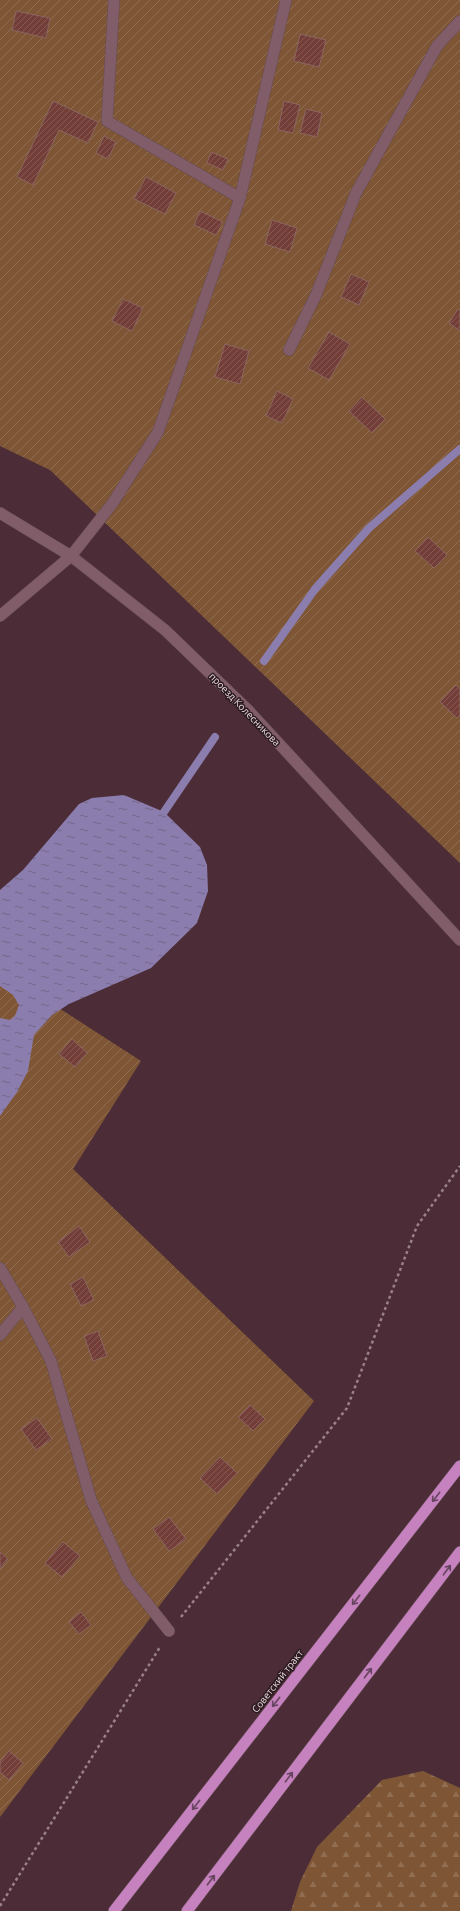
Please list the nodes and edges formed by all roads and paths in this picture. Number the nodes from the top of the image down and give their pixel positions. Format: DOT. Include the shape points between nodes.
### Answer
graph roads {
  1 [pos="114,0"];
  2 [pos="286,0"];
  3 [pos="460,21"];
  4 [pos="240,198"];
  5 [pos="289,350"];
  6 [pos="0,513"];
  7 [pos="71,556"];
  8 [pos="0,616"];
  9 [pos="460,940"];
  10 [pos="460,1166"];
  11 [pos="0,1268"];
  12 [pos="23,1306"];
  13 [pos="0,1335"];
  14 [pos="460,1466"];
  15 [pos="460,1552"];
  16 [pos="169,1631"];
  17 [pos="0,1906"];
  18 [pos="114,1911"];
  19 [pos="187,1911"];
  1 -- 4 [label="street" via="107,121"];
  2 -- 4 [label="street"];
  3 -- 5 [label="street" via="437,46 356,193 316,295"];
  4 -- 7 [label="street" via="158,432 112,504"];
  6 -- 7 [label="street, проезд Колесникова"];
  7 -- 8 [label="street"];
  7 -- 9 [label="street, проезд Колесникова" via="164,630 248,710"];
  10 -- 16 [label="path" via="417,1226 347,1408"];
  11 -- 12 [label="street"];
  12 -- 13 [label="street"];
  12 -- 16 [label="street" via="52,1361 91,1500 127,1578"];
  14 -- 18 [label="highway, Советский тракт, one-way"];
  19 -- 15 [label="highway, one-way"];
  16 -- 17 [label="path"];
}
